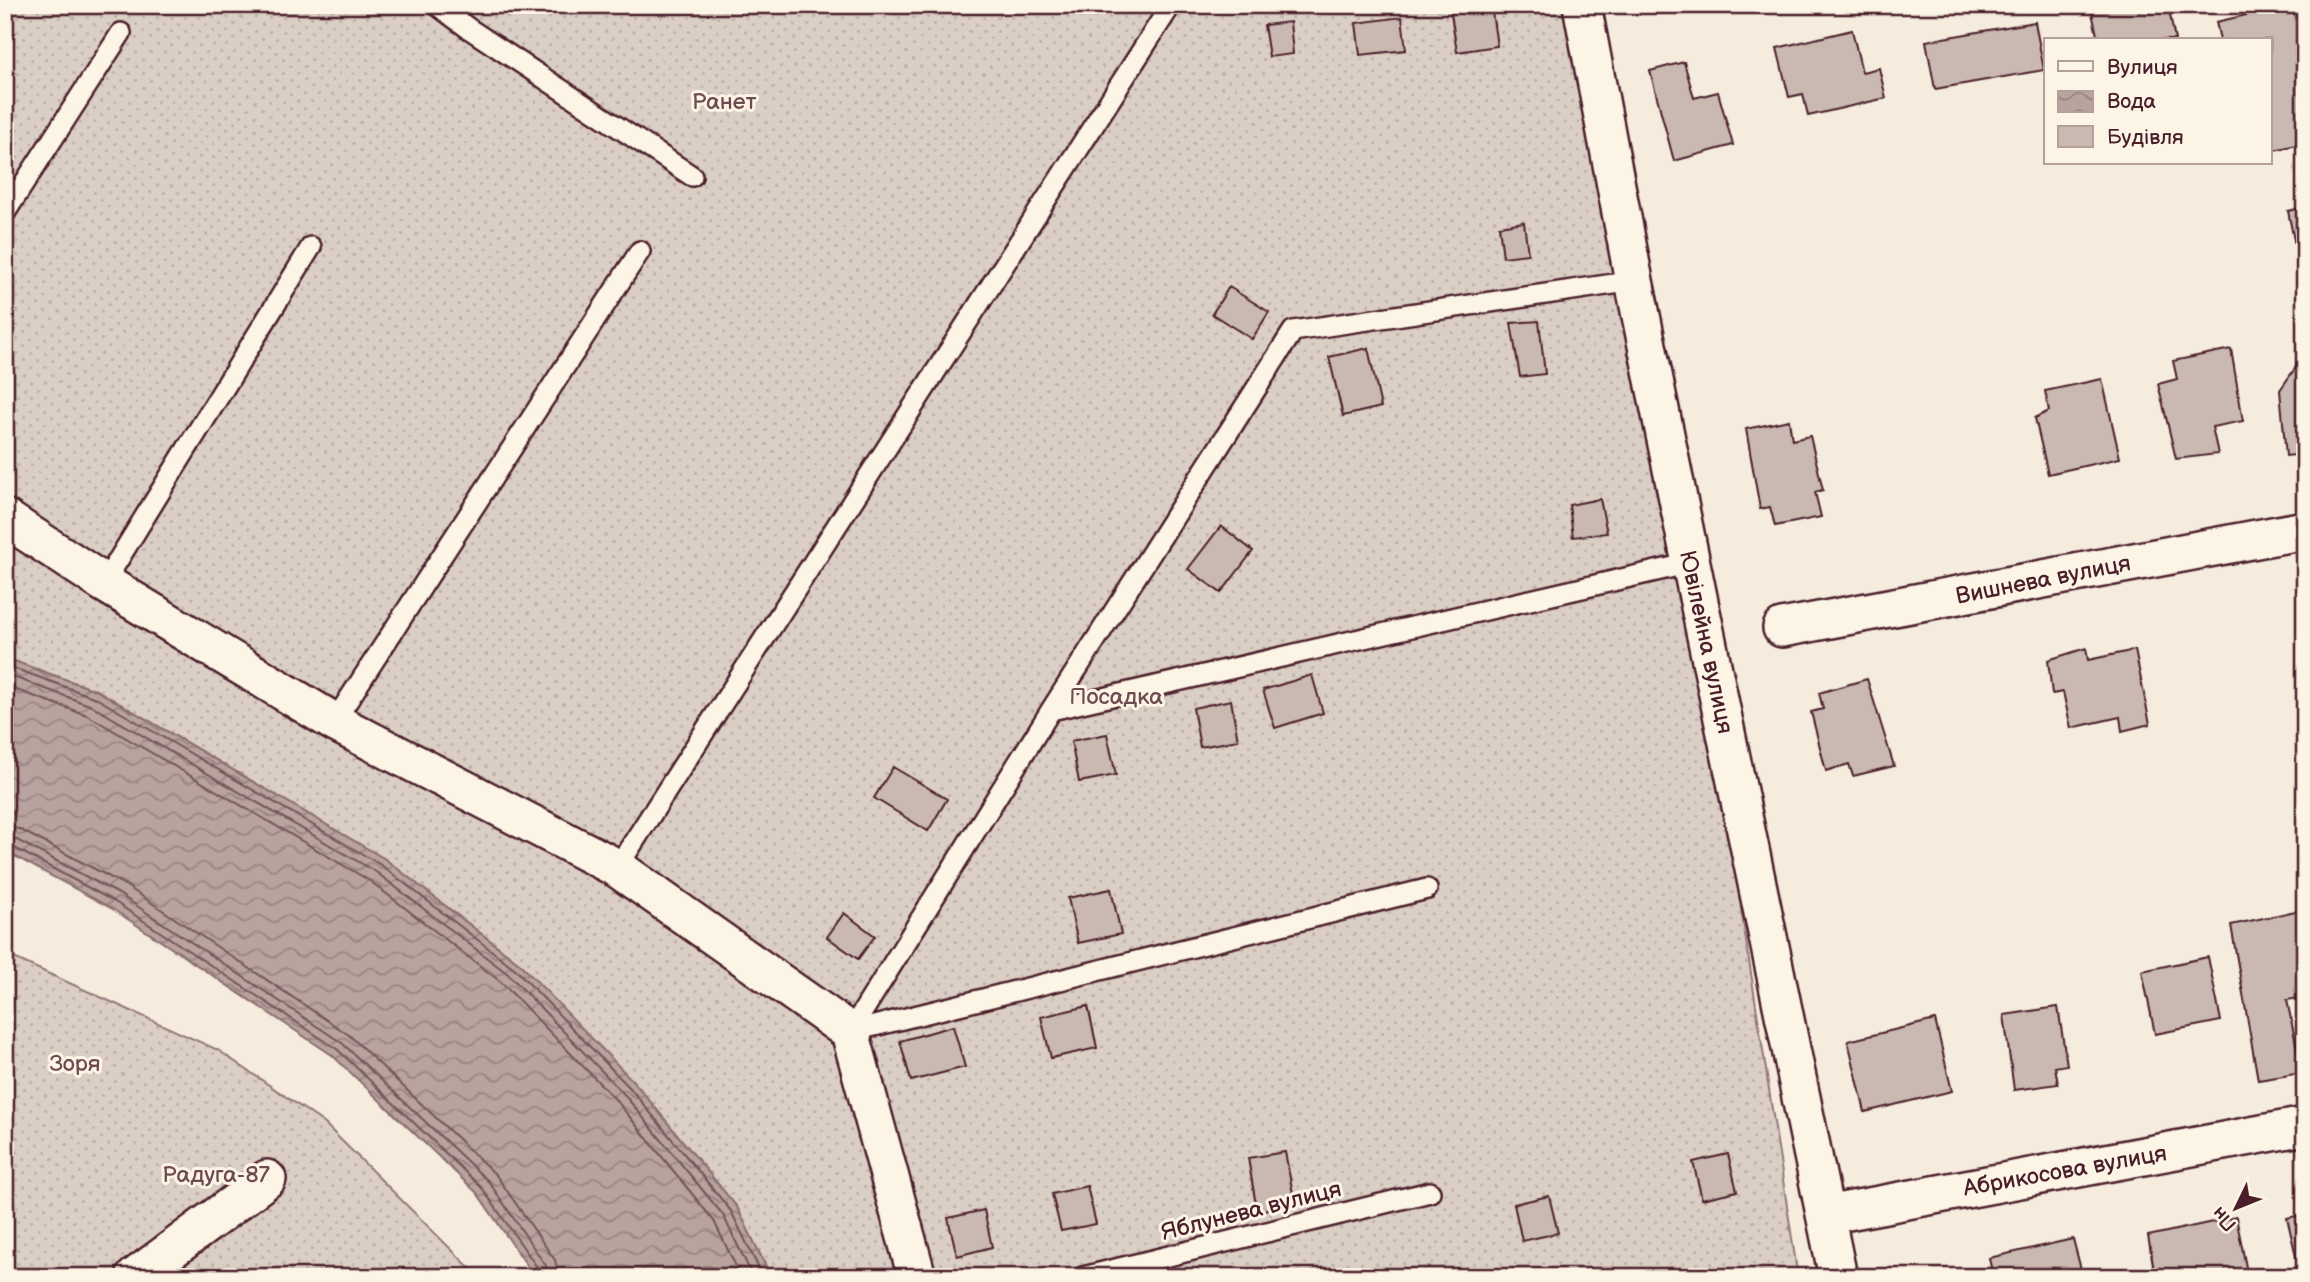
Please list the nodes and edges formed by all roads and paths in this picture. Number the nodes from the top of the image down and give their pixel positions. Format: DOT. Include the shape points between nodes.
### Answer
graph roads {
  1 [pos="437,5"];
  2 [pos="1171,5"];
  3 [pos="1582,5"];
  4 [pos="121,33"];
  5 [pos="692,176"];
  6 [pos="5,213"];
  7 [pos="312,247"];
  8 [pos="640,251"];
  9 [pos="1634,281"];
  10 [pos="5,518"];
  11 [pos="2305,530"];
  12 [pos="1691,563"];
  13 [pos="104,583"];
  14 [pos="1782,628"];
  15 [pos="1051,710"];
  16 [pos="334,722"];
  17 [pos="617,868"];
  18 [pos="1427,889"];
  19 [pos="850,1032"];
  20 [pos="2305,1126"];
  21 [pos="267,1179"];
  22 [pos="1430,1192"];
  23 [pos="1826,1214"];
  24 [pos="135,1277"];
  25 [pos="917,1277"];
  26 [pos="1083,1277"];
  27 [pos="1838,1277"];
  1 -- 5 [label="lane"];
  2 -- 17 [label="lane"];
  3 -- 9 [label="street, Ювілейна вулиця"];
  4 -- 6 [label="lane"];
  7 -- 13 [label="lane"];
  8 -- 16 [label="lane"];
  9 -- 12 [label="street, Ювілейна вулиця"];
  9 -- 15 [label="lane" via="1293,331"];
  10 -- 13 [label="street"];
  11 -- 14 [label="street, Вишнева вулиця"];
  12 -- 15 [label="lane"];
  12 -- 23 [label="street, Ювілейна вулиця"];
  13 -- 16 [label="street"];
  15 -- 19 [label="lane"];
  16 -- 17 [label="street"];
  17 -- 19 [label="street"];
  18 -- 19 [label="lane"];
  19 -- 25 [label="street"];
  20 -- 23 [label="street, Абрикосова вулиця"];
  21 -- 24 [label="street"];
  22 -- 26 [label="lane, Яблунева вулиця"];
  23 -- 27 [label="street, Ювілейна вулиця"];
}
